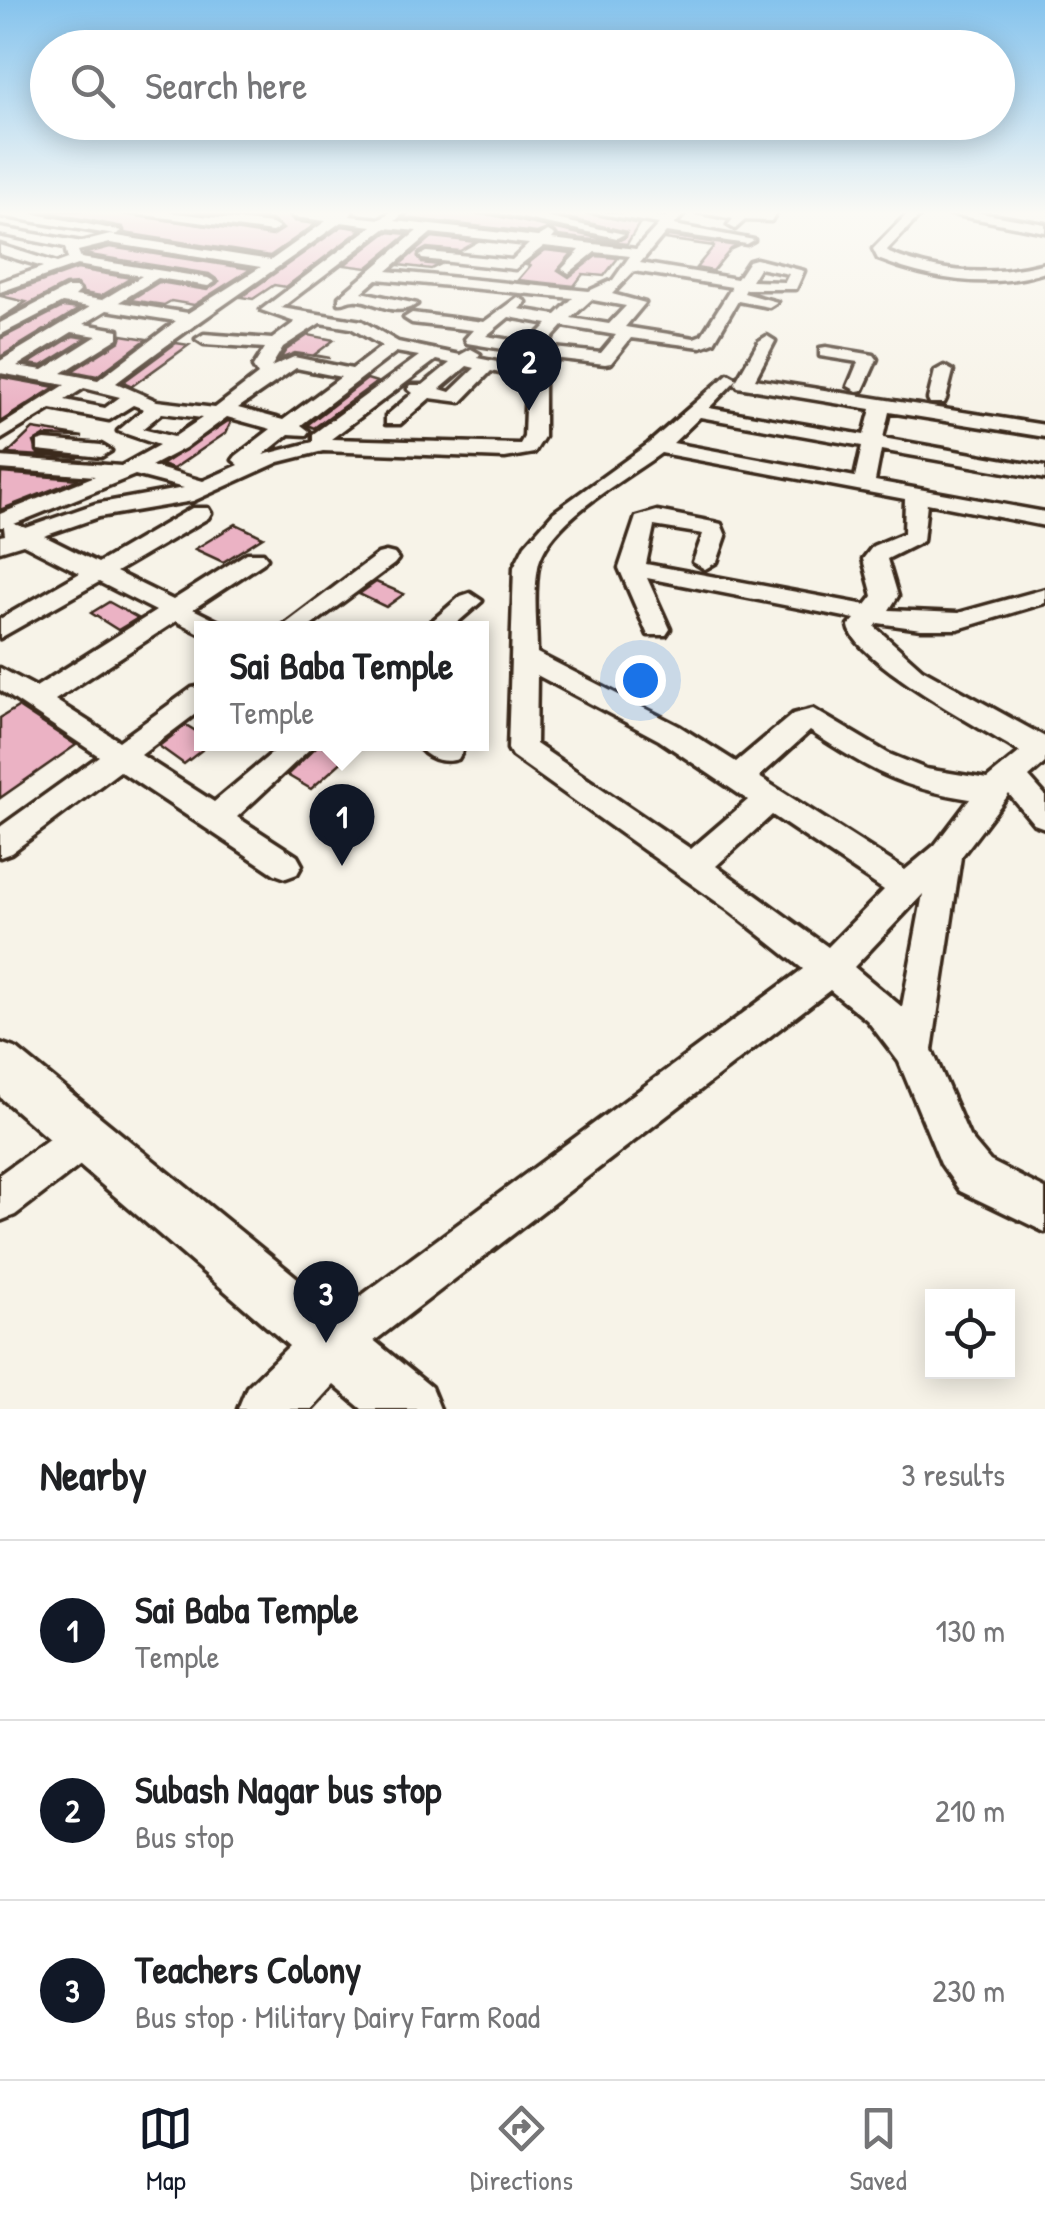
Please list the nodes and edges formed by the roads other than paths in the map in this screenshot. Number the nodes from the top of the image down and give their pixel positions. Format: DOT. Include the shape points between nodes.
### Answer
graph roads {
  1 [pos="32,277"];
  2 [pos="91,277"];
  3 [pos="146,277"];
  4 [pos="207,277"];
  5 [pos="255,277"];
  6 [pos="313,277"];
  7 [pos="374,277"];
  8 [pos="391,277"];
  9 [pos="621,277"];
  10 [pos="692,277"];
  11 [pos="737,277"];
  12 [pos="982,277"];
  13 [pos="1008,277"];
  14 [pos="0,287"];
  15 [pos="530,288"];
  16 [pos="462,291"];
  17 [pos="734,292"];
  18 [pos="443,295"];
  19 [pos="589,295"];
  20 [pos="60,298"];
  21 [pos="109,304"];
  22 [pos="774,308"];
  23 [pos="159,312"];
  24 [pos="505,312"];
  25 [pos="9,318"];
  26 [pos="190,318"];
  27 [pos="412,318"];
  28 [pos="651,318"];
  29 [pos="308,320"];
  30 [pos="558,320"];
  31 [pos="72,327"];
  32 [pos="0,330"];
  33 [pos="366,331"];
  34 [pos="628,332"];
  35 [pos="112,334"];
  36 [pos="487,334"];
  37 [pos="132,337"];
  38 [pos="204,339"];
  39 [pos="766,342"];
  40 [pos="276,344"];
  41 [pos="513,346"];
  42 [pos="388,350"];
  43 [pos="538,351"];
  44 [pos="826,352"];
  45 [pos="433,354"];
  46 [pos="338,358"];
  47 [pos="462,360"];
  48 [pos="488,367"];
  49 [pos="1,368"];
  50 [pos="752,369"];
  51 [pos="944,371"];
  52 [pos="24,373"];
  53 [pos="355,375"];
  54 [pos="46,376"];
  55 [pos="268,376"];
  56 [pos="534,376"];
  57 [pos="728,379"];
  58 [pos="81,382"];
  59 [pos="394,383"];
  60 [pos="101,386"];
  61 [pos="857,386"];
  62 [pos="0,388"];
  63 [pos="427,391"];
  64 [pos="802,393"];
  65 [pos="130,398"];
  66 [pos="454,398"];
  67 [pos="937,399"];
  68 [pos="48,403"];
  69 [pos="476,404"];
  70 [pos="881,404"];
  71 [pos="160,406"];
  72 [pos="695,411"];
  73 [pos="221,412"];
  74 [pos="1045,416"];
  75 [pos="966,418"];
  76 [pos="392,420"];
  77 [pos="288,427"];
  78 [pos="791,430"];
  79 [pos="1045,431"];
  80 [pos="0,434"];
  81 [pos="186,439"];
  82 [pos="322,442"];
  83 [pos="872,443"];
  84 [pos="45,446"];
  85 [pos="658,446"];
  86 [pos="0,463"];
  87 [pos="134,467"];
  88 [pos="776,470"];
  89 [pos="1045,472"];
  90 [pos="226,478"];
  91 [pos="964,482"];
  92 [pos="863,487"];
  93 [pos="206,488"];
  94 [pos="916,496"];
  95 [pos="200,513"];
  96 [pos="1045,519"];
  97 [pos="6,530"];
  98 [pos="255,558"];
  99 [pos="386,559"];
  100 [pos="705,562"];
  101 [pos="631,568"];
  102 [pos="100,572"];
  103 [pos="1045,596"];
  104 [pos="470,601"];
  105 [pos="172,609"];
  106 [pos="872,614"];
  107 [pos="196,621"];
  108 [pos="302,621"];
  109 [pos="445,621"];
  110 [pos="657,629"];
  111 [pos="0,630"];
  112 [pos="524,657"];
  113 [pos="0,677"];
  114 [pos="36,700"];
  115 [pos="194,701"];
  116 [pos="1042,748"];
  117 [pos="293,751"];
  118 [pos="122,754"];
  119 [pos="740,776"];
  120 [pos="1002,784"];
  121 [pos="772,797"];
  122 [pos="1045,816"];
  123 [pos="216,818"];
  124 [pos="0,844"];
  125 [pos="946,854"];
  126 [pos="286,866"];
  127 [pos="691,868"];
  128 [pos="907,888"];
  129 [pos="830,969"];
  130 [pos="914,1050"];
  131 [pos="0,1066"];
  132 [pos="84,1137"];
  133 [pos="0,1200"];
  134 [pos="1045,1211"];
  135 [pos="331,1346"];
  136 [pos="269,1409"];
  137 [pos="409,1409"];
  1 -- 14 [label="street"];
  2 -- 20 [label="street"];
  3 -- 21 [label="street"];
  4 -- 23 [label="street"];
  5 -- 26 [label="street"];
  6 -- 29 [label="street" via="269,310"];
  7 -- 33 [label="street" via="348,297 409,304"];
  8 -- 16 [label="street"];
  9 -- 19 [label="street" via="612,288"];
  10 -- 17 [label="street"];
  11 -- 17 [label="street"];
  12 -- 13 [label="street"];
  15 -- 16 [label="street" via="480,284"];
  15 -- 19 [label="street"];
  15 -- 24 [label="street"];
  16 -- 18 [label="street"];
  17 -- 22 [label="street"];
  17 -- 34 [label="street" via="701,341"];
  19 -- 30 [label="street"];
  19 -- 34 [label="street" via="637,303"];
  20 -- 21 [label="street"];
  20 -- 25 [label="street"];
  21 -- 23 [label="street"];
  21 -- 31 [label="street"];
  23 -- 26 [label="street"];
  24 -- 30 [label="street"];
  24 -- 36 [label="street"];
  25 -- 32 [label="street"];
  26 -- 60 [label="street"];
  27 -- 36 [label="street"];
  28 -- 34 [label="street"];
  29 -- 33 [label="street"];
  29 -- 40 [label="street"];
  30 -- 34 [label="street"];
  30 -- 43 [label="street"];
  31 -- 35 [label="street"];
  31 -- 49 [label="street"];
  33 -- 42 [label="street"];
  34 -- 43 [label="street" via="605,359"];
  35 -- 37 [label="street"];
  35 -- 54 [label="street"];
  36 -- 41 [label="street"];
  36 -- 47 [label="street"];
  38 -- 40 [label="street"];
  39 -- 50 [label="street"];
  40 -- 55 [label="street" via="262,367"];
  41 -- 43 [label="street"];
  41 -- 48 [label="street"];
  42 -- 45 [label="street"];
  42 -- 46 [label="street"];
  42 -- 53 [label="street"];
  43 -- 56 [label="street"];
  44 -- 61 [label="street" via="868,359"];
  45 -- 47 [label="street"];
  45 -- 59 [label="street"];
  46 -- 53 [label="street"];
  46 -- 55 [label="street" via="294,362"];
  47 -- 48 [label="street"];
  47 -- 63 [label="street"];
  48 -- 56 [label="street"];
  48 -- 66 [label="street"];
  49 -- 52 [label="street"];
  50 -- 61 [label="street"];
  50 -- 64 [label="street" via="744,383"];
  51 -- 67 [label="street"];
  52 -- 54 [label="street"];
  52 -- 62 [label="street"];
  53 -- 77 [label="street"];
  54 -- 58 [label="street"];
  55 -- 73 [label="street"];
  56 -- 82 [label="street" via="534,438 526,449"];
  57 -- 72 [label="street"];
  58 -- 60 [label="street"];
  58 -- 68 [label="street"];
  59 -- 63 [label="street"];
  59 -- 82 [label="street"];
  60 -- 65 [label="street"];
  61 -- 67 [label="street"];
  63 -- 66 [label="street"];
  63 -- 76 [label="street"];
  64 -- 70 [label="street"];
  64 -- 78 [label="street"];
  65 -- 68 [label="street" via="109,414"];
  65 -- 71 [label="street"];
  66 -- 69 [label="street"];
  67 -- 74 [label="street"];
  68 -- 80 [label="street"];
  70 -- 75 [label="street"];
  70 -- 83 [label="street"];
  71 -- 73 [label="street"];
  71 -- 81 [label="street" via="128,431"];
  72 -- 78 [label="street"];
  72 -- 85 [label="street"];
  73 -- 77 [label="street"];
  73 -- 81 [label="street"];
  75 -- 79 [label="street"];
  75 -- 91 [label="street"];
  77 -- 82 [label="street"];
  77 -- 90 [label="street"];
  78 -- 83 [label="street"];
  78 -- 88 [label="street"];
  81 -- 87 [label="street"];
  82 -- 90 [label="street"];
  83 -- 91 [label="street"];
  83 -- 92 [label="street"];
  84 -- 87 [label="street"];
  85 -- 88 [label="street"];
  85 -- 112 [label="street" via="533,546 526,566"];
  86 -- 87 [label="street"];
  87 -- 93 [label="street"];
  87 -- 97 [label="street"];
  88 -- 92 [label="street"];
  89 -- 91 [label="street"];
  90 -- 93 [label="street"];
  91 -- 94 [label="street"];
  91 -- 96 [label="street"];
  92 -- 94 [label="street"];
  93 -- 97 [label="street"];
  94 -- 106 [label="street" via="915,536 875,559 886,603"];
  95 -- 102 [label="street"];
  97 -- 102 [label="street"];
  98 -- 105 [label="street"];
  99 -- 108 [label="street"];
  100 -- 101 [label="street" via="713,529 657,518 644,522"];
  101 -- 106 [label="street"];
  101 -- 110 [label="street"];
  102 -- 105 [label="street"];
  102 -- 111 [label="street"];
  103 -- 106 [label="street" via="1019,598 956,621"];
  104 -- 109 [label="street"];
  105 -- 107 [label="street"];
  105 -- 114 [label="street"];
  106 -- 116 [label="street" via="863,634 884,655"];
  112 -- 119 [label="street"];
  112 -- 127 [label="street" via="520,738 529,755"];
  113 -- 114 [label="street"];
  114 -- 118 [label="street"];
  115 -- 118 [label="street"];
  116 -- 120 [label="street"];
  117 -- 123 [label="street"];
  118 -- 123 [label="street"];
  118 -- 124 [label="street"];
  119 -- 120 [label="street" via="812,719 922,780"];
  119 -- 121 [label="street"];
  120 -- 122 [label="street"];
  120 -- 125 [label="street"];
  121 -- 127 [label="street"];
  121 -- 128 [label="street"];
  123 -- 126 [label="street"];
  125 -- 128 [label="street"];
  125 -- 130 [label="street"];
  127 -- 129 [label="street"];
  128 -- 129 [label="street"];
  129 -- 130 [label="street" via="880,1008"];
  129 -- 135 [label="street"];
  130 -- 134 [label="street" via="955,1150 975,1176"];
  131 -- 132 [label="main road"];
  132 -- 133 [label="street"];
  132 -- 135 [label="main road"];
  135 -- 136 [label="main road"];
  135 -- 137 [label="main road"];
}
